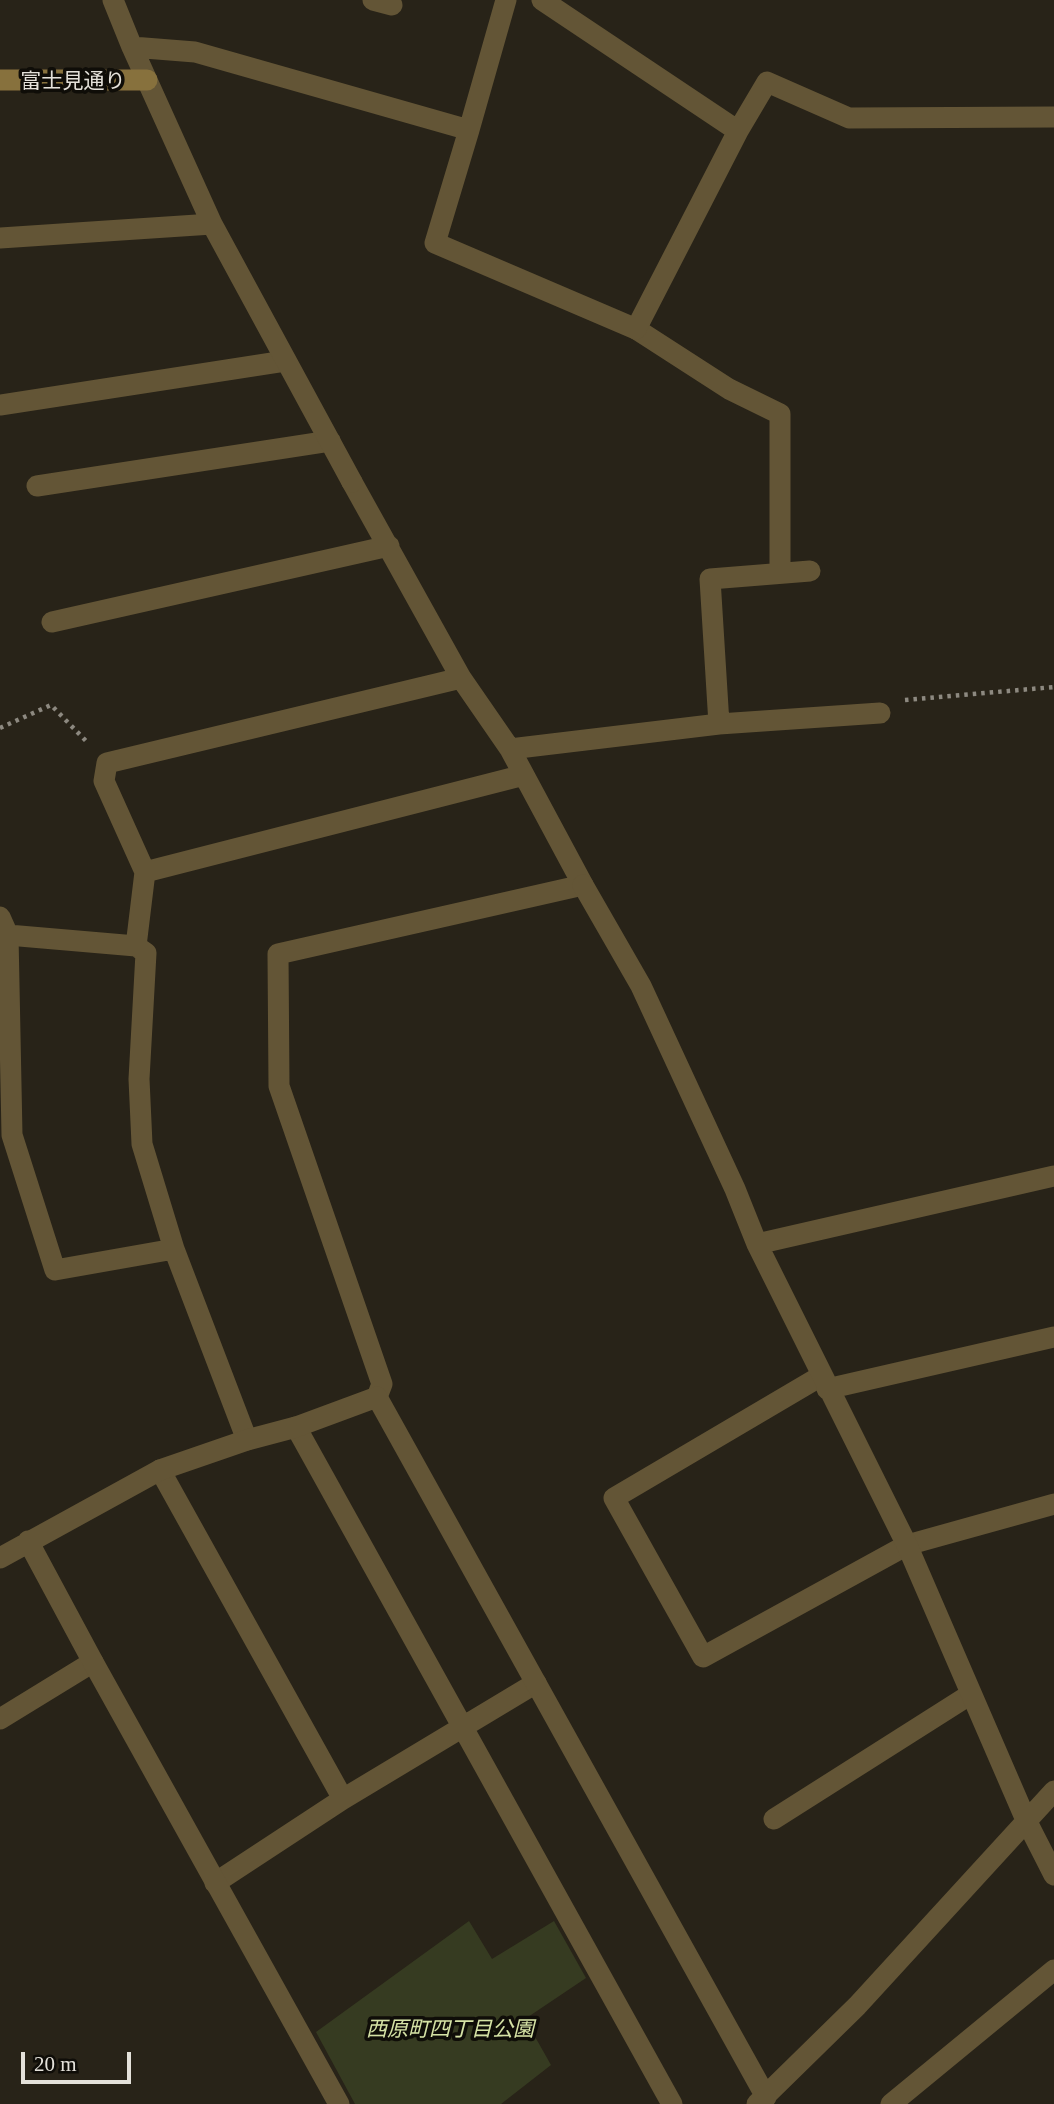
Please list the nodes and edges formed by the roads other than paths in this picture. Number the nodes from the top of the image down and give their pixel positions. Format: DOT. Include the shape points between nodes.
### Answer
graph roads {
  1 [pos="113,0"];
  2 [pos="506,0"];
  3 [pos="542,0"];
  4 [pos="132,47"];
  5 [pos="0,80"];
  6 [pos="147,80"];
  7 [pos="1054,117"];
  8 [pos="469,130"];
  9 [pos="738,131"];
  10 [pos="212,224"];
  11 [pos="0,238"];
  12 [pos="636,329"];
  13 [pos="285,361"];
  14 [pos="0,405"];
  15 [pos="330,441"];
  16 [pos="37,486"];
  17 [pos="389,546"];
  18 [pos="780,571"];
  19 [pos="810,571"];
  20 [pos="52,622"];
  21 [pos="461,678"];
  22 [pos="880,713"];
  23 [pos="719,724"];
  24 [pos="510,749"];
  25 [pos="524,775"];
  26 [pos="145,873"];
  27 [pos="583,885"];
  28 [pos="4,926"];
  29 [pos="136,946"];
  30 [pos="1054,1176"];
  31 [pos="757,1244"];
  32 [pos="174,1249"];
  33 [pos="1054,1337"];
  34 [pos="824,1383"];
  35 [pos="377,1397"];
  36 [pos="296,1427"];
  37 [pos="247,1440"];
  38 [pos="160,1470"];
  39 [pos="1054,1504"];
  40 [pos="28,1541"];
  41 [pos="907,1545"];
  42 [pos="0,1558"];
  43 [pos="93,1662"];
  44 [pos="536,1683"];
  45 [pos="971,1694"];
  46 [pos="0,1719"];
  47 [pos="463,1728"];
  48 [pos="1054,1791"];
  49 [pos="343,1799"];
  50 [pos="774,1819"];
  51 [pos="1026,1820"];
  52 [pos="1054,1875"];
  53 [pos="215,1882"];
  54 [pos="1054,1970"];
  55 [pos="762,2101"];
  56 [pos="339,2104"];
  57 [pos="672,2104"];
  58 [pos="891,2104"];
  1 -- 4 [label="street"];
  2 -- 8 [label="street"];
  3 -- 9 [label="street"];
  4 -- 6 [label="street"];
  4 -- 8 [label="street" via="195,52"];
  5 -- 6 [label="street, 富士見通り"];
  6 -- 10 [label="street"];
  7 -- 9 [label="street" via="849,118 767,82"];
  8 -- 12 [label="street" via="435,243"];
  9 -- 12 [label="street"];
  10 -- 11 [label="street"];
  10 -- 13 [label="street"];
  12 -- 18 [label="street" via="729,389 780,414"];
  13 -- 14 [label="street"];
  13 -- 15 [label="street"];
  15 -- 16 [label="street"];
  15 -- 17 [label="street"];
  17 -- 20 [label="street"];
  17 -- 21 [label="street"];
  18 -- 19 [label="street"];
  18 -- 23 [label="street" via="710,579"];
  21 -- 24 [label="street"];
  21 -- 26 [label="street" via="107,763 104,781"];
  22 -- 23 [label="street"];
  23 -- 24 [label="street"];
  24 -- 25 [label="street"];
  25 -- 26 [label="street"];
  25 -- 27 [label="street"];
  26 -- 29 [label="street"];
  27 -- 31 [label="street" via="641,986"];
  27 -- 35 [label="street" via="278,954 279,1086 382,1384"];
  28 -- 29 [label="street"];
  28 -- 32 [label="street" via="12,1135 55,1270"];
  29 -- 32 [label="street" via="146,953 139,1079 142,1144"];
  30 -- 31 [label="street"];
  31 -- 34 [label="street"];
  32 -- 37 [label="street"];
  33 -- 34 [label="street"];
  34 -- 41 [label="street"];
  34 -- 41 [label="street" via="614,1498 703,1657"];
  35 -- 36 [label="street"];
  35 -- 44 [label="street"];
  36 -- 37 [label="street"];
  36 -- 47 [label="street"];
  37 -- 38 [label="street"];
  38 -- 40 [label="street"];
  38 -- 49 [label="street"];
  39 -- 41 [label="street"];
  40 -- 42 [label="street"];
  40 -- 43 [label="street"];
  41 -- 45 [label="street"];
  43 -- 46 [label="street"];
  43 -- 53 [label="street"];
  44 -- 47 [label="street"];
  44 -- 55 [label="street"];
  45 -- 50 [label="street"];
  45 -- 51 [label="street"];
  47 -- 49 [label="street"];
  47 -- 57 [label="street"];
  48 -- 51 [label="street"];
  49 -- 53 [label="street"];
  51 -- 52 [label="street"];
  51 -- 55 [label="street" via="857,2006"];
  53 -- 56 [label="street"];
  54 -- 58 [label="street"];
}
